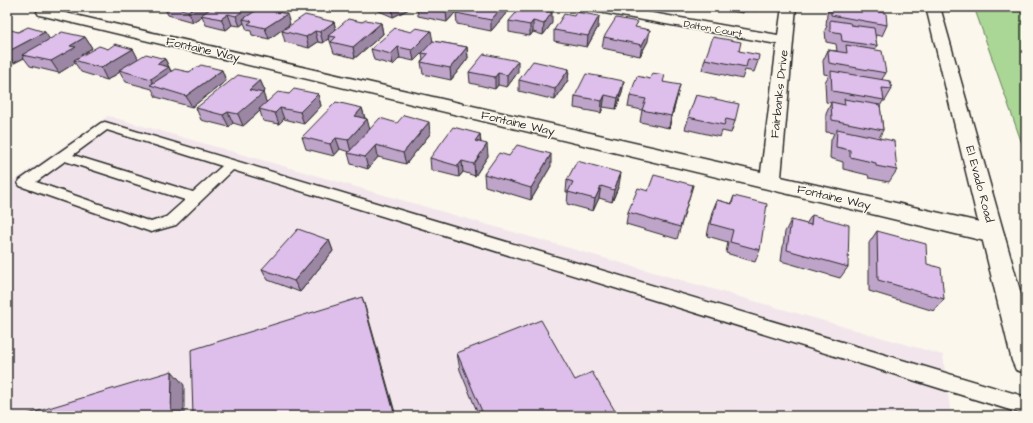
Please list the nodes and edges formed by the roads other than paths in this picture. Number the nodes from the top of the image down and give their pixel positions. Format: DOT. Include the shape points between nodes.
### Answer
graph roads {
  1 [pos="593,7"];
  2 [pos="789,7"];
  3 [pos="933,7"];
  4 [pos="49,9"];
  5 [pos="786,40"];
  6 [pos="63,156"];
  7 [pos="231,164"];
  8 [pos="770,182"];
  9 [pos="195,198"];
  10 [pos="993,234"];
  11 [pos="1026,360"];
  12 [pos="1026,406"];
  1 -- 5 [label="street, Dalton Court"];
  2 -- 5 [label="street, Fairbanks Drive"];
  3 -- 10 [label="street, El Evado Road"];
  4 -- 8 [label="street, Fontaine Way"];
  5 -- 8 [label="street, Fairbanks Drive"];
  6 -- 7 [label="lane" via="105,126"];
  6 -- 9 [label="lane"];
  6 -- 9 [label="lane" via="24,184 151,227 171,221"];
  7 -- 9 [label="lane"];
  7 -- 12 [label="lane"];
  8 -- 10 [label="street, Fontaine Way"];
  10 -- 11 [label="street, El Evado Road"];
}
